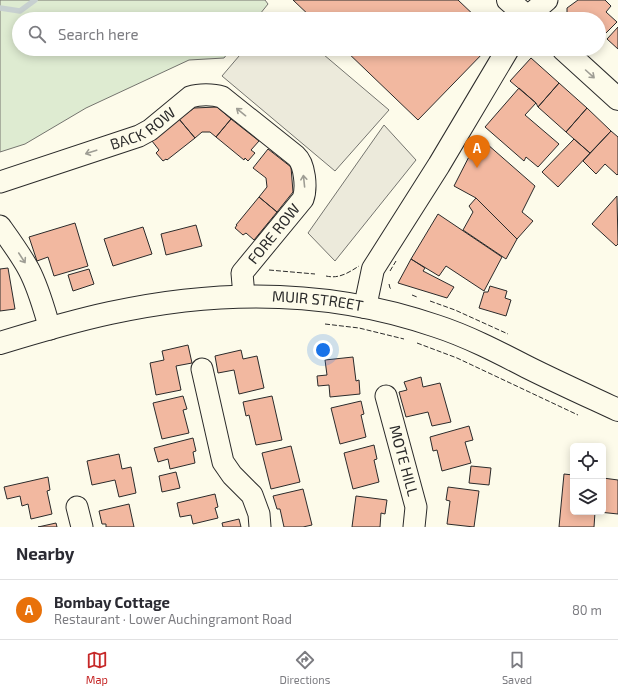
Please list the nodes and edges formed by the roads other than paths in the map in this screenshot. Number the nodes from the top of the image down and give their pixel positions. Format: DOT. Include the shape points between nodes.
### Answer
graph roads {
  1 [pos="508,0"];
  2 [pos="546,0"];
  3 [pos="521,12"];
  4 [pos="534,12"];
  5 [pos="504,56"];
  6 [pos="571,56"];
  7 [pos="618,99"];
  8 [pos="272,136"];
  9 [pos="0,182"];
  10 [pos="0,226"];
  11 [pos="244,296"];
  12 [pos="365,307"];
  13 [pos="50,329"];
  14 [pos="0,343"];
  15 [pos="202,369"];
  16 [pos="386,396"];
  17 [pos="618,410"];
  18 [pos="78,507"];
  19 [pos="82,527"];
  20 [pos="260,527"];
  21 [pos="414,527"];
  1 -- 3 [label="main road"];
  2 -- 4 [label="street"];
  5 -- 12 [label="main road" via="373,269"];
  6 -- 7 [label="main road, one-way"];
  8 -- 9 [label="street, BACK ROW, one-way" via="222,97 193,96 139,136"];
  11 -- 8 [label="street, FORE ROW, one-way" via="242,273 304,195 301,161"];
  10 -- 13 [label="street, one-way" via="32,275"];
  11 -- 12 [label="main road, MUIR STREET" via="319,299"];
  11 -- 13 [label="main road, MUIR STREET" via="139,307"];
  12 -- 17 [label="main road, MUIR STREET" via="455,333"];
  13 -- 14 [label="main road, MUIR STREET"];
  15 -- 20 [label="street" via="223,462 252,495 259,514"];
  16 -- 21 [label="street, MOTE HILL" via="416,507"];
  18 -- 19 [label="street"];
}
